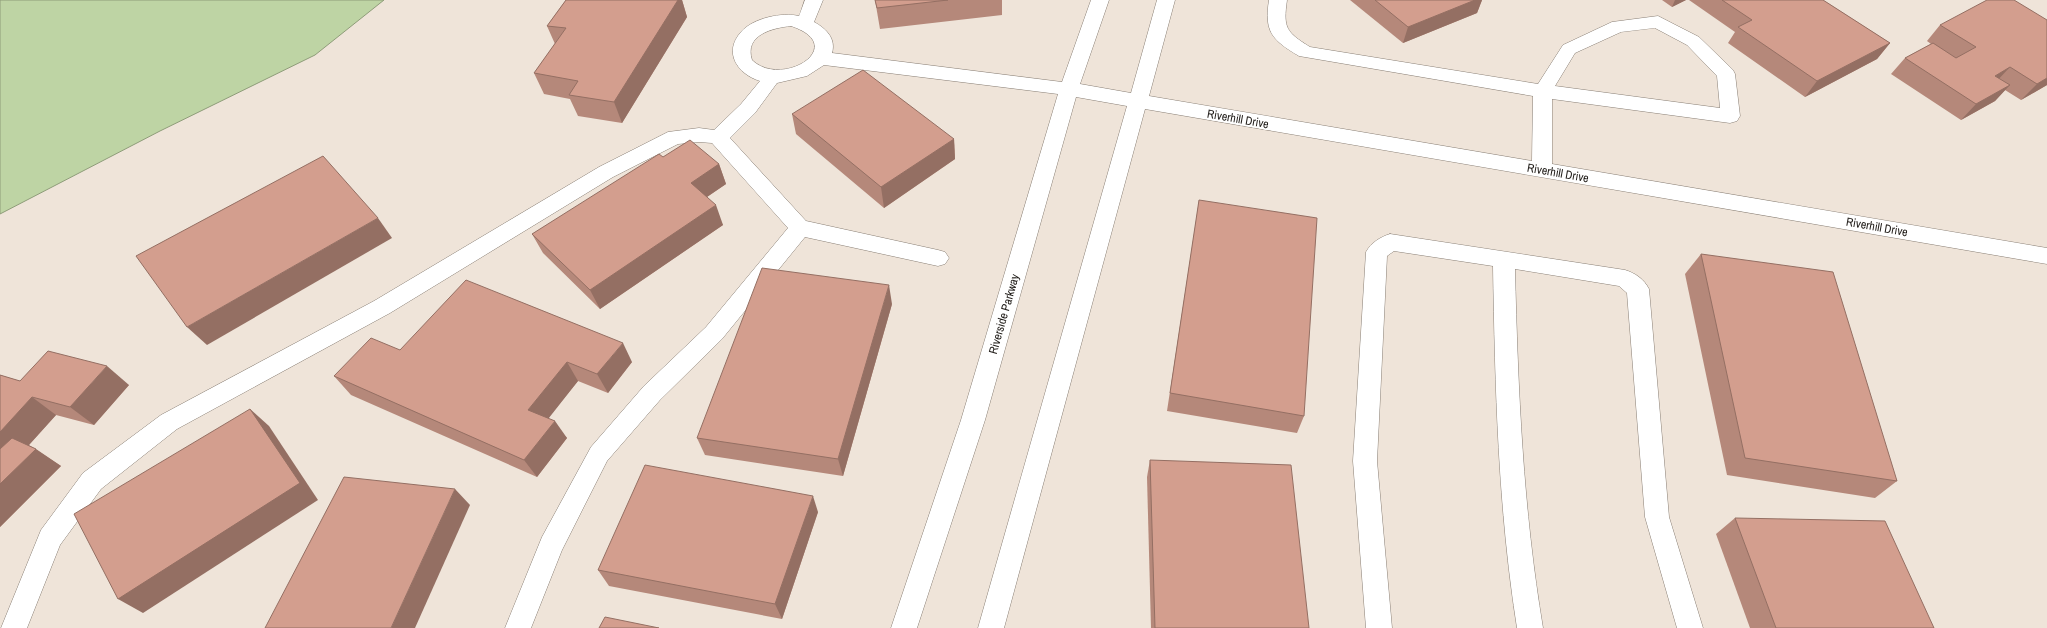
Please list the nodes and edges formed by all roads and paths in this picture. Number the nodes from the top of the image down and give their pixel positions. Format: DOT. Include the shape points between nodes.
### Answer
graph roads {
  1 [pos="814,0"];
  2 [pos="1100,0"];
  3 [pos="1166,0"];
  4 [pos="1278,0"];
  5 [pos="805,23"];
  6 [pos="820,58"];
  7 [pos="772,76"];
  8 [pos="1069,89"];
  9 [pos="1543,90"];
  10 [pos="1137,101"];
  11 [pos="718,137"];
  12 [pos="1542,170"];
  13 [pos="800,228"];
  14 [pos="2047,256"];
  15 [pos="938,258"];
  16 [pos="1504,259"];
  17 [pos="14,628"];
  18 [pos="518,628"];
  19 [pos="904,628"];
  20 [pos="992,628"];
  21 [pos="1379,628"];
  22 [pos="1530,628"];
  23 [pos="1690,628"];
  1 -- 5 [label="street"];
  2 -- 8 [label="street, Riverside Parkway"];
  3 -- 10 [label="street"];
  4 -- 9 [label="street" via="1275,18 1282,38 1305,52"];
  5 -- 6 [label="street" via="816,29 823,38 824,48"];
  5 -- 7 [label="street" via="791,20 775,22 748,35 741,45 741,56 746,65 757,73"];
  6 -- 7 [label="street" via="800,72"];
  6 -- 8 [label="street, Riverhill Drive"];
  7 -- 11 [label="street" via="742,116"];
  8 -- 10 [label="street, Riverhill Drive"];
  8 -- 19 [label="street, Riverside Parkway" via="973,420"];
  9 -- 9 [label="street" via="1569,49 1618,26 1658,22 1693,41 1726,74 1730,116"];
  9 -- 12 [label="street"];
  10 -- 12 [label="street, Riverhill Drive"];
  10 -- 20 [label="street"];
  11 -- 13 [label="street"];
  11 -- 17 [label="street" via="675,137 606,172 382,307 169,422 92,481 50,538"];
  12 -- 14 [label="street, Riverhill Drive"];
  13 -- 15 [label="street"];
  13 -- 18 [label="street" via="714,333 652,393 599,454 551,545"];
  16 -- 21 [label="street" via="1390,242 1377,252 1364,461"];
  16 -- 22 [label="street" via="1509,457 1523,594"];
  16 -- 23 [label="street" via="1625,278 1638,289 1657,517"];
}
